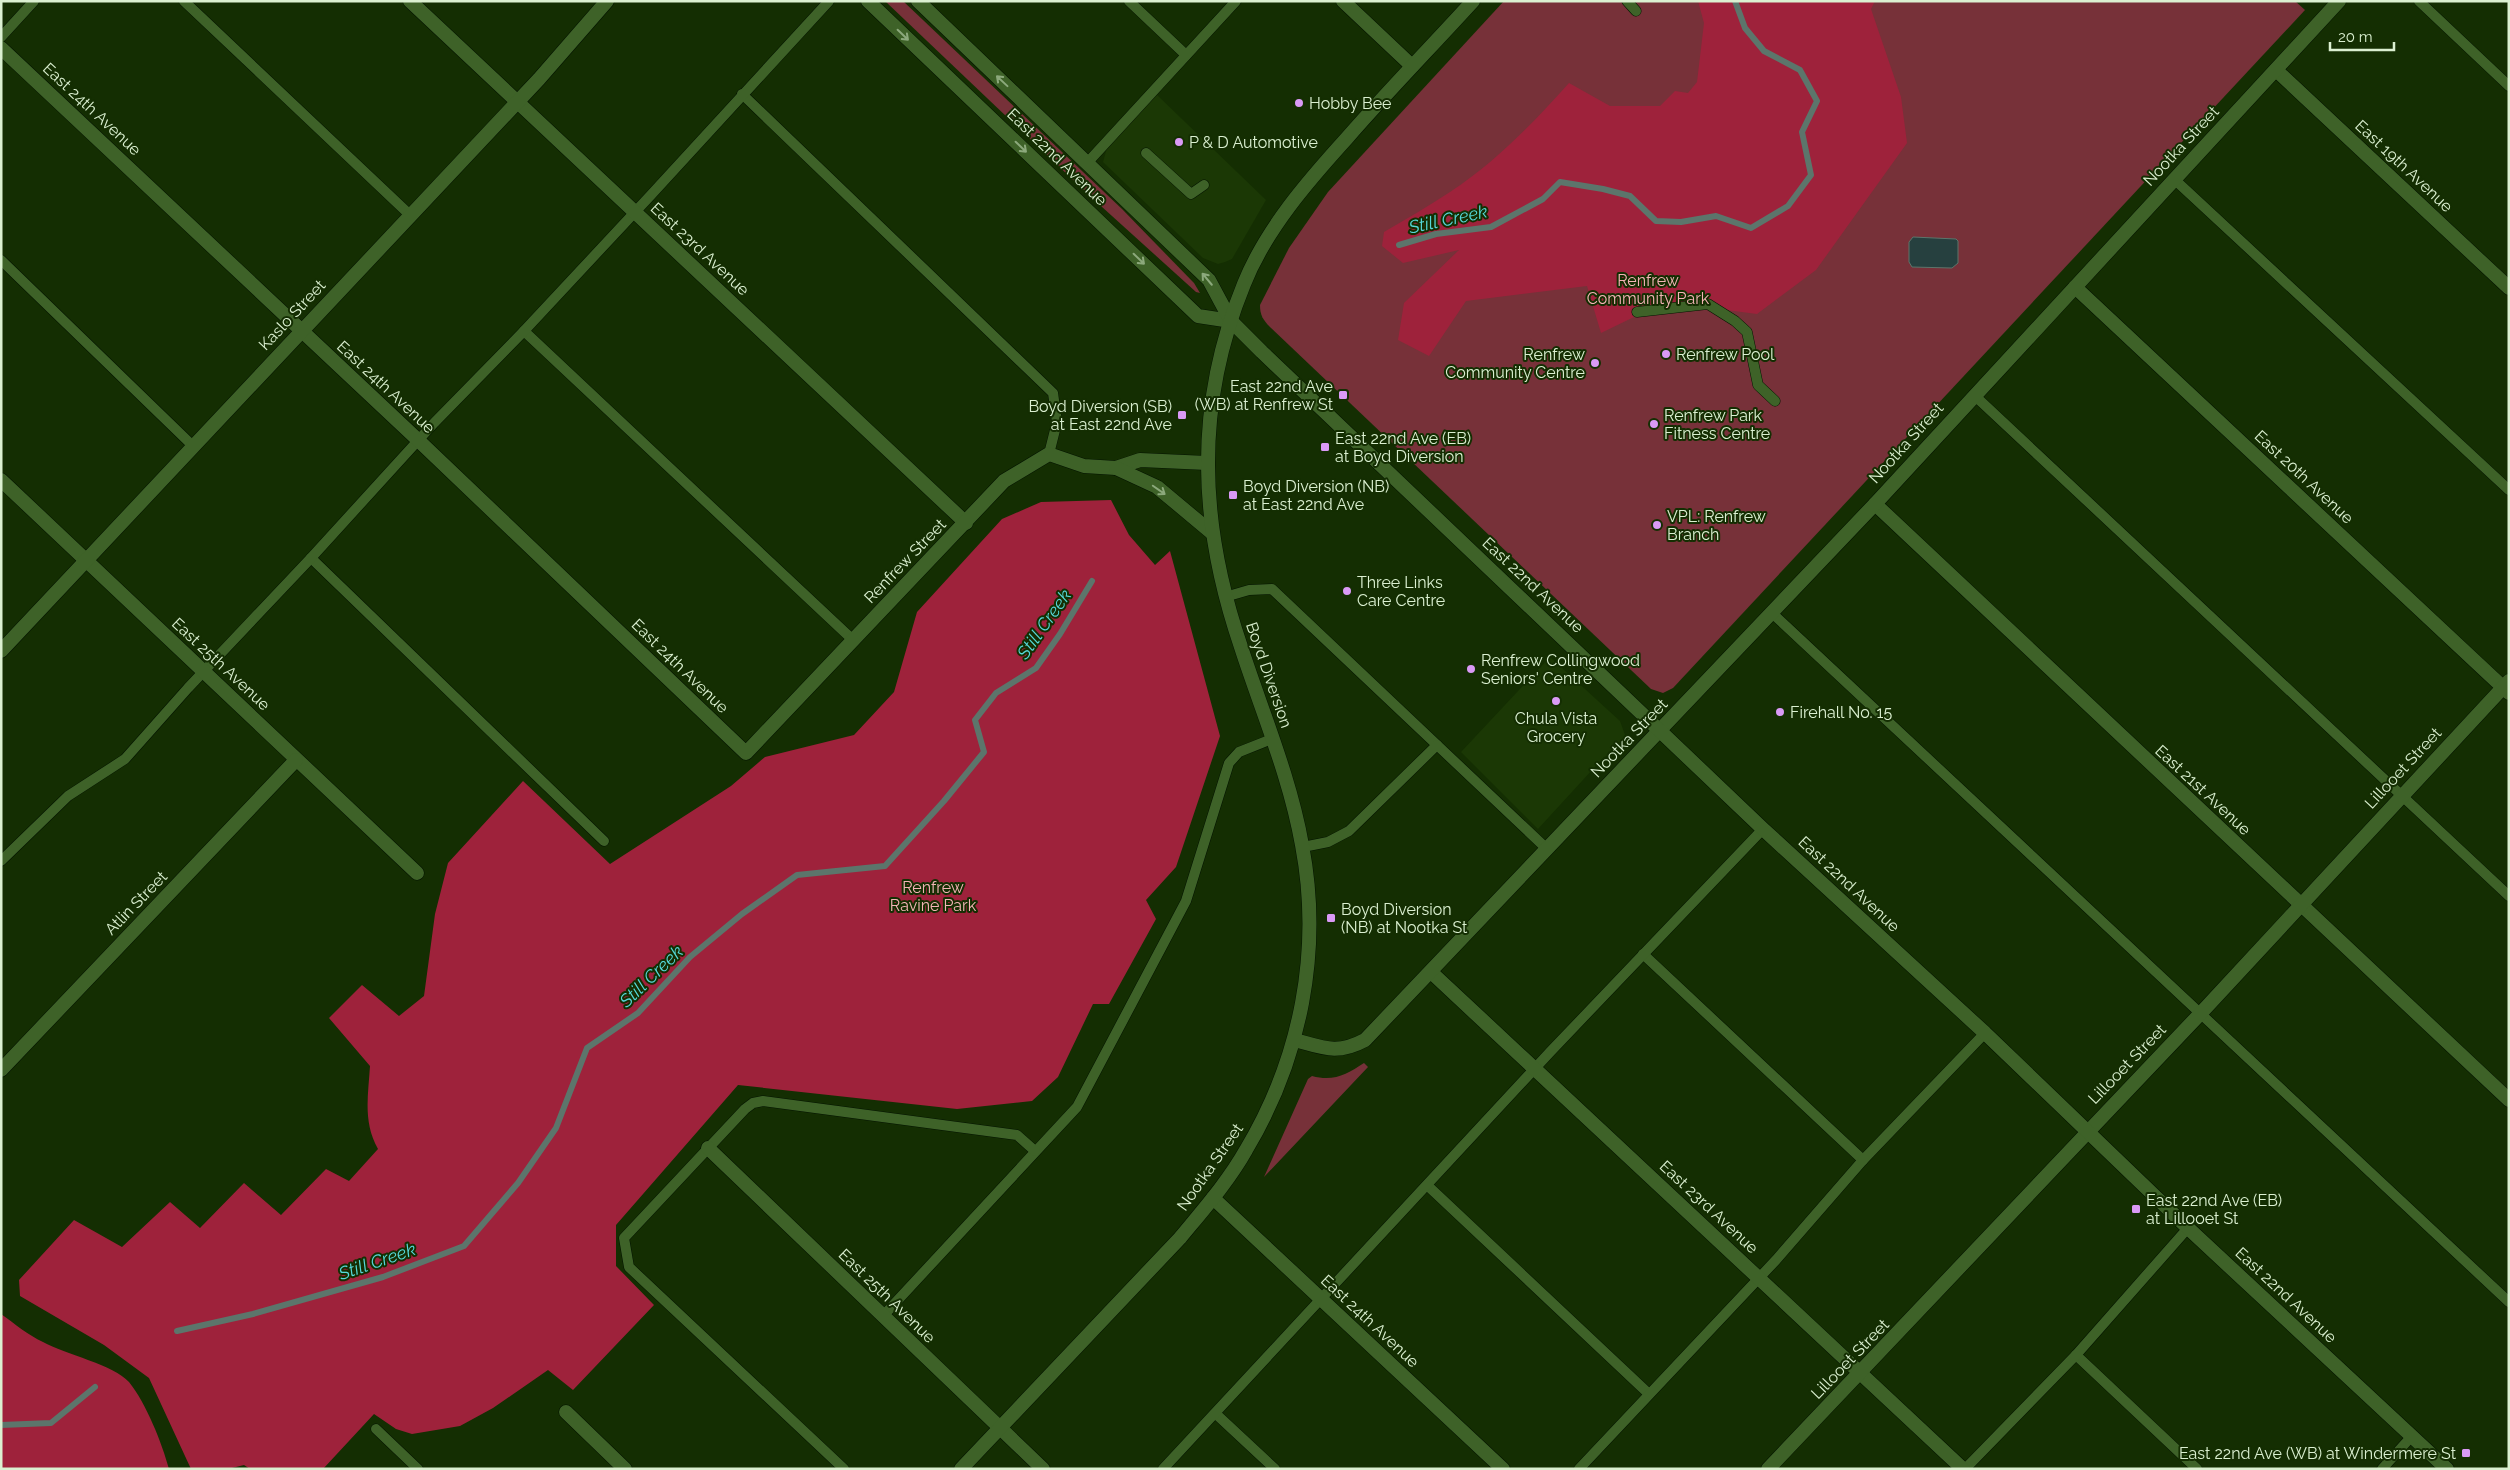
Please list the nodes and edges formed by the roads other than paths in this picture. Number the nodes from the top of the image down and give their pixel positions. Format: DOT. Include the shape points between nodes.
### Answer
graph roads {
  1 [pos="34,1"];
  2 [pos="184,1"];
  3 [pos="410,1"];
  4 [pos="607,1"];
  5 [pos="829,1"];
  6 [pos="868,1"];
  7 [pos="918,1"];
  8 [pos="1129,1"];
  9 [pos="1236,1"];
  10 [pos="1343,1"];
  11 [pos="1473,1"];
  12 [pos="1626,1"];
  13 [pos="2339,1"];
  14 [pos="2418,1"];
  15 [pos="1636,11"];
  16 [pos="1,38"];
  17 [pos="1,48"];
  18 [pos="1186,56"];
  19 [pos="1412,66"];
  20 [pos="2276,70"];
  21 [pos="2509,86"];
  22 [pos="742,94"];
  23 [pos="517,103"];
  24 [pos="1146,153"];
  25 [pos="1088,162"];
  26 [pos="2174,179"];
  27 [pos="1204,185"];
  28 [pos="634,212"];
  29 [pos="410,216"];
  30 [pos="1,260"];
  31 [pos="2075,287"];
  32 [pos="2509,288"];
  33 [pos="1637,312"];
  34 [pos="1231,320"];
  35 [pos="524,331"];
  36 [pos="300,332"];
  37 [pos="1974,395"];
  38 [pos="1775,401"];
  39 [pos="418,440"];
  40 [pos="193,446"];
  41 [pos="1049,454"];
  42 [pos="1207,463"];
  43 [pos="1116,468"];
  44 [pos="1,480"];
  45 [pos="2509,490"];
  46 [pos="1875,504"];
  47 [pos="966,522"];
  48 [pos="1211,532"];
  49 [pos="311,558"];
  50 [pos="87,562"];
  51 [pos="1225,596"];
  52 [pos="1770,612"];
  53 [pos="853,640"];
  54 [pos="1,651"];
  55 [pos="204,671"];
  56 [pos="2507,687"];
  57 [pos="1660,730"];
  58 [pos="1272,739"];
  59 [pos="1437,745"];
  60 [pos="746,753"];
  61 [pos="296,760"];
  62 [pos="2402,795"];
  63 [pos="1764,829"];
  64 [pos="604,841"];
  65 [pos="1303,847"];
  66 [pos="1547,849"];
  67 [pos="1,862"];
  68 [pos="416,873"];
  69 [pos="2509,896"];
  70 [pos="2300,905"];
  71 [pos="1643,954"];
  72 [pos="1430,972"];
  73 [pos="2200,1014"];
  74 [pos="1985,1033"];
  75 [pos="1295,1040"];
  76 [pos="1,1070"];
  77 [pos="1534,1070"];
  78 [pos="2509,1100"];
  79 [pos="2087,1131"];
  80 [pos="708,1148"];
  81 [pos="1035,1151"];
  82 [pos="1863,1160"];
  83 [pos="1428,1186"];
  84 [pos="1213,1198"];
  85 [pos="2188,1228"];
  86 [pos="1759,1278"];
  87 [pos="1321,1299"];
  88 [pos="2509,1302"];
  89 [pos="882,1316"];
  90 [pos="2076,1355"];
  91 [pos="1860,1374"];
  92 [pos="1649,1394"];
  93 [pos="566,1412"];
  94 [pos="1216,1414"];
  95 [pos="999,1427"];
  96 [pos="376,1429"];
  97 [pos="2412,1436"];
  98 [pos="418,1469"];
  99 [pos="625,1469"];
  100 [pos="844,1469"];
  101 [pos="961,1469"];
  102 [pos="1043,1469"];
  103 [pos="1163,1469"];
  104 [pos="1275,1469"];
  105 [pos="1504,1469"];
  106 [pos="1579,1469"];
  107 [pos="1768,1469"];
  108 [pos="1964,1469"];
  109 [pos="2196,1469"];
  110 [pos="2382,1469"];
  111 [pos="2447,1469"];
  1 -- 16 [label="lane"];
  2 -- 29 [label="lane"];
  3 -- 23 [label="street, East 23rd Avenue"];
  4 -- 23 [label="street, Kaslo Street"];
  5 -- 22 [label="lane"];
  6 -- 34 [label="street, East 22nd Avenue, one-way" via="1198,316"];
  25 -- 7 [label="street, East 22nd Avenue, one-way"];
  8 -- 18 [label="lane"];
  9 -- 18 [label="lane"];
  10 -- 19 [label="street"];
  11 -- 19 [label="street"];
  12 -- 15 [label="lane"];
  13 -- 20 [label="street, Nootka Street"];
  14 -- 21 [label="lane"];
  17 -- 36 [label="street, East 24th Avenue"];
  18 -- 25 [label="lane"];
  19 -- 34 [label="street" via="1301,191 1245,281"];
  20 -- 26 [label="street, Nootka Street"];
  20 -- 32 [label="street, East 19th Avenue"];
  22 -- 28 [label="lane"];
  22 -- 41 [label="lane" via="1053,393 1057,422"];
  23 -- 28 [label="street, East 23rd Avenue"];
  23 -- 29 [label="street, Kaslo Street"];
  24 -- 27 [label="lane" via="1191,194"];
  34 -- 25 [label="street, East 22nd Avenue, one-way" via="1210,280"];
  26 -- 31 [label="street, Nootka Street"];
  26 -- 45 [label="lane"];
  28 -- 35 [label="lane"];
  28 -- 47 [label="street, East 23rd Avenue"];
  29 -- 36 [label="street, Kaslo Street"];
  30 -- 40 [label="lane"];
  31 -- 37 [label="street, Nootka Street"];
  31 -- 56 [label="street, East 20th Avenue"];
  33 -- 38 [label="lane" via="1708,304 1735,321 1747,332 1758,385"];
  34 -- 42 [label="street, Boyd Diversion" via="1214,381"];
  34 -- 57 [label="street, East 22nd Avenue"];
  35 -- 39 [label="lane"];
  35 -- 53 [label="lane"];
  36 -- 39 [label="street, East 24th Avenue"];
  36 -- 40 [label="street, Kaslo Street"];
  37 -- 46 [label="street, Nootka Street"];
  37 -- 62 [label="lane"];
  39 -- 49 [label="lane"];
  39 -- 60 [label="street, East 24th Avenue"];
  40 -- 50 [label="street, Kaslo Street"];
  41 -- 43 [label="street" via="1084,466"];
  41 -- 47 [label="street, Renfrew Street" via="1004,481"];
  42 -- 43 [label="street" via="1140,460"];
  42 -- 48 [label="street, Boyd Diversion"];
  43 -- 48 [label="street, one-way" via="1157,487"];
  44 -- 50 [label="street, East 25th Avenue"];
  46 -- 52 [label="street, Nootka Street"];
  46 -- 70 [label="street, East 21st Avenue"];
  47 -- 53 [label="street, Renfrew Street"];
  48 -- 51 [label="street, Boyd Diversion"];
  49 -- 55 [label="lane"];
  49 -- 64 [label="lane"];
  50 -- 54 [label="street, Kaslo Street"];
  50 -- 55 [label="street, East 25th Avenue"];
  51 -- 58 [label="street, Boyd Diversion"];
  51 -- 59 [label="lane" via="1272,589"];
  52 -- 57 [label="street, Nootka Street"];
  52 -- 73 [label="lane"];
  53 -- 60 [label="street, Renfrew Street"];
  55 -- 61 [label="street, East 25th Avenue"];
  55 -- 67 [label="lane" via="125,758 68,796"];
  56 -- 62 [label="street, Lillooet Street"];
  57 -- 63 [label="street, East 22nd Avenue"];
  57 -- 66 [label="street, Nootka Street"];
  58 -- 65 [label="street, Boyd Diversion"];
  58 -- 81 [label="lane" via="1239,752 1229,763 1186,901 1077,1106"];
  59 -- 65 [label="lane" via="1349,830 1328,842"];
  59 -- 66 [label="lane"];
  61 -- 68 [label="street, East 25th Avenue"];
  61 -- 76 [label="street, Atlin Street"];
  62 -- 69 [label="lane"];
  62 -- 70 [label="street, Lillooet Street"];
  63 -- 71 [label="lane"];
  63 -- 74 [label="street, East 22nd Avenue"];
  65 -- 75 [label="street, Boyd Diversion" via="1309,932"];
  66 -- 72 [label="street, Nootka Street"];
  70 -- 73 [label="street, Lillooet Street"];
  70 -- 78 [label="street, East 21st Avenue"];
  71 -- 77 [label="lane"];
  71 -- 82 [label="lane"];
  72 -- 75 [label="street, Nootka Street" via="1365,1040 1348,1049 1329,1049"];
  72 -- 77 [label="street, East 23rd Avenue"];
  73 -- 79 [label="street, Lillooet Street"];
  73 -- 88 [label="lane"];
  74 -- 79 [label="street, East 22nd Avenue"];
  74 -- 82 [label="lane"];
  75 -- 84 [label="street, Nootka Street" via="1273,1100 1245,1152"];
  77 -- 83 [label="lane"];
  77 -- 86 [label="street, East 23rd Avenue"];
  79 -- 85 [label="street, East 22nd Avenue"];
  79 -- 91 [label="street, Lillooet Street"];
  80 -- 81 [label="lane" via="744,1109 763,1101 1017,1135"];
  80 -- 89 [label="street, East 25th Avenue"];
  80 -- 100 [label="lane" via="624,1238 629,1267"];
  81 -- 89 [label="lane"];
  82 -- 86 [label="lane"];
  83 -- 87 [label="lane"];
  83 -- 92 [label="lane"];
  84 -- 87 [label="street, East 24th Avenue"];
  84 -- 95 [label="street, Nootka Street" via="1180,1238"];
  85 -- 90 [label="lane"];
  85 -- 97 [label="street, East 22nd Avenue"];
  86 -- 91 [label="street, East 23rd Avenue"];
  86 -- 92 [label="lane"];
  87 -- 94 [label="lane"];
  87 -- 105 [label="street, East 24th Avenue"];
  89 -- 95 [label="street, East 25th Avenue"];
  90 -- 108 [label="lane"];
  90 -- 109 [label="lane"];
  91 -- 107 [label="street, Lillooet Street"];
  91 -- 108 [label="street, East 23rd Avenue"];
  92 -- 106 [label="lane"];
  93 -- 99 [label="street"];
  94 -- 103 [label="lane"];
  94 -- 104 [label="lane"];
  95 -- 101 [label="street, Nootka Street"];
  95 -- 102 [label="street, East 25th Avenue"];
  96 -- 98 [label="lane"];
  97 -- 110 [label="lane"];
  97 -- 111 [label="street, East 22nd Avenue"];
}
